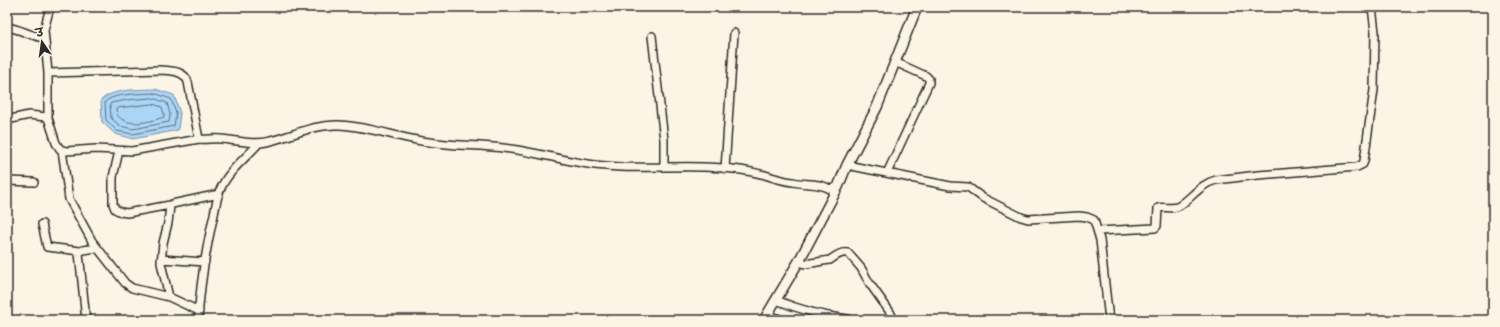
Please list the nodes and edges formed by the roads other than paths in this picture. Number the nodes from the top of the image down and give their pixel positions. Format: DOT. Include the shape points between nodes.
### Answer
graph roads {
  1 [pos="50,7"];
  2 [pos="917,7"];
  3 [pos="1372,7"];
  4 [pos="7,27"];
  5 [pos="734,33"];
  6 [pos="652,36"];
  7 [pos="44,38"];
  8 [pos="895,62"];
  9 [pos="48,73"];
  10 [pos="48,118"];
  11 [pos="7,120"];
  12 [pos="199,139"];
  13 [pos="259,143"];
  14 [pos="62,150"];
  15 [pos="119,151"];
  16 [pos="847,165"];
  17 [pos="664,166"];
  18 [pos="725,169"];
  19 [pos="887,173"];
  20 [pos="7,180"];
  21 [pos="34,182"];
  22 [pos="838,187"];
  23 [pos="219,194"];
  24 [pos="170,205"];
  25 [pos="42,224"];
  26 [pos="1098,230"];
  27 [pos="97,248"];
  28 [pos="80,252"];
  29 [pos="161,259"];
  30 [pos="798,261"];
  31 [pos="205,262"];
  32 [pos="170,297"];
  33 [pos="776,300"];
  34 [pos="198,311"];
  35 [pos="766,317"];
  36 [pos="848,319"];
  37 [pos="86,320"];
  38 [pos="198,320"];
  39 [pos="783,320"];
  40 [pos="894,320"];
  41 [pos="1108,320"];
  1 -- 7 [label="street"];
  2 -- 8 [label="street"];
  3 -- 26 [label="street" via="1375,32 1374,90 1363,164 1357,167 1272,173 1211,181 1179,206 1158,208 1155,228"];
  4 -- 7 [label="street"];
  5 -- 18 [label="street"];
  6 -- 17 [label="street" via="664,140"];
  7 -- 9 [label="street"];
  8 -- 16 [label="street" via="877,107"];
  8 -- 19 [label="street" via="926,76 929,83"];
  9 -- 10 [label="street"];
  9 -- 12 [label="street" via="160,70 183,74 188,82"];
  10 -- 11 [label="street" via="36,115"];
  10 -- 14 [label="street" via="54,139"];
  12 -- 13 [label="street"];
  12 -- 15 [label="street" via="146,149"];
  13 -- 17 [label="street" via="301,131 337,125 364,127 442,144 514,149 588,164"];
  13 -- 23 [label="street" via="228,176"];
  14 -- 15 [label="street"];
  14 -- 27 [label="street" via="69,199"];
  15 -- 24 [label="street" via="113,177 114,209 127,213"];
  16 -- 19 [label="street"];
  16 -- 22 [label="street"];
  17 -- 18 [label="street"];
  18 -- 22 [label="street" via="824,185 830,189"];
  19 -- 26 [label="street" via="950,186 968,187 983,198 1028,219 1087,217 1094,220"];
  20 -- 21 [label="street"];
  22 -- 30 [label="street"];
  23 -- 24 [label="street"];
  23 -- 31 [label="street"];
  24 -- 29 [label="street"];
  25 -- 28 [label="street" via="47,247"];
  26 -- 41 [label="street"];
  27 -- 28 [label="street"];
  27 -- 32 [label="street" via="132,288"];
  28 -- 37 [label="street"];
  29 -- 31 [label="street"];
  29 -- 32 [label="street"];
  30 -- 33 [label="street"];
  30 -- 40 [label="street" via="805,264 822,262 841,253 848,253 861,268"];
  31 -- 34 [label="street"];
  32 -- 34 [label="street"];
  33 -- 35 [label="street"];
  33 -- 36 [label="street" via="816,315"];
  34 -- 38 [label="street"];
  35 -- 39 [label="street"];
}
